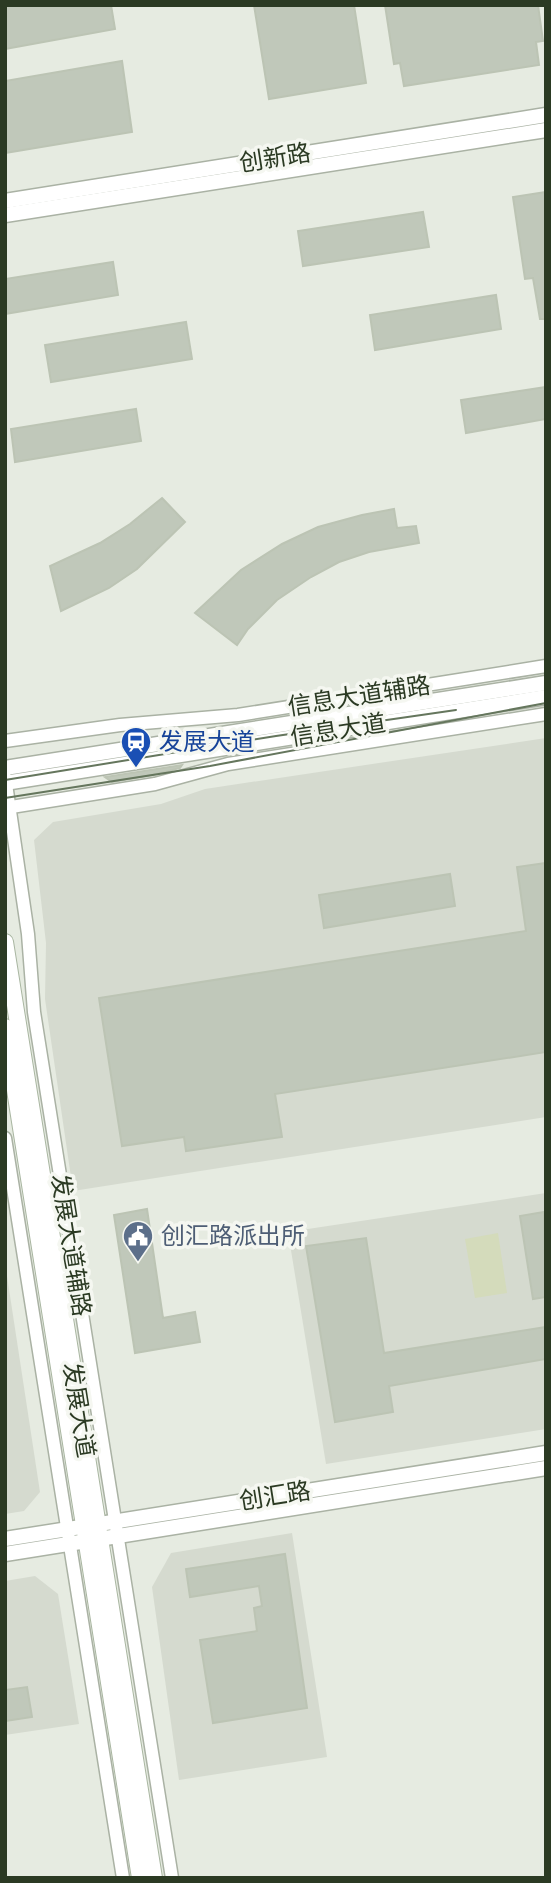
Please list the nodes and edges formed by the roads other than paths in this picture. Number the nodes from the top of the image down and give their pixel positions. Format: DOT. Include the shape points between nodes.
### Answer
graph roads {
  1 [pos="546,115"];
  2 [pos="546,130"];
  3 [pos="5,201"];
  4 [pos="5,215"];
  5 [pos="546,666"];
  6 [pos="546,683"];
  7 [pos="546,697"];
  8 [pos="546,714"];
  9 [pos="5,741"];
  10 [pos="6,778"];
  11 [pos="8,808"];
  12 [pos="5,942"];
  13 [pos="5,1027"];
  14 [pos="5,1138"];
  15 [pos="546,1453"];
  16 [pos="546,1468"];
  17 [pos="116,1529"];
  18 [pos="84,1534"];
  19 [pos="5,1539"];
  20 [pos="5,1554"];
  21 [pos="123,1878"];
  22 [pos="140,1878"];
  23 [pos="154,1878"];
  24 [pos="172,1878"];
  1 -- 3 [label="street, 创新路"];
  2 -- 4 [label="street, 创新路"];
  5 -- 9 [label="street, 信息大道辅路" via="238,715 120,724"];
  6 -- 10 [label="street, 信息大道"];
  7 -- 10 [label="street, 信息大道"];
  8 -- 11 [label="street, 信息大道辅路" via="228,764 155,784"];
  10 -- 11 [label="street, 发展大道辅路"];
  11 -- 17 [label="street, 发展大道辅路" via="29,934 34,1013"];
  12 -- 18 [label="main road, 发展大道"];
  13 -- 18 [label="main road, 发展大道"];
  14 -- 18 [label="street, 发展大道辅路"];
  15 -- 17 [label="street, 创汇路"];
  16 -- 17 [label="street, 创汇路"];
  17 -- 18 [label="street, 创汇路"];
  17 -- 24 [label="street, 发展大道辅路"];
  18 -- 19 [label="street, 创汇路"];
  18 -- 20 [label="street, 创汇路"];
  18 -- 21 [label="street, 发展大道辅路"];
  18 -- 22 [label="main road, 发展大道"];
  18 -- 23 [label="main road, 发展大道"];
}
